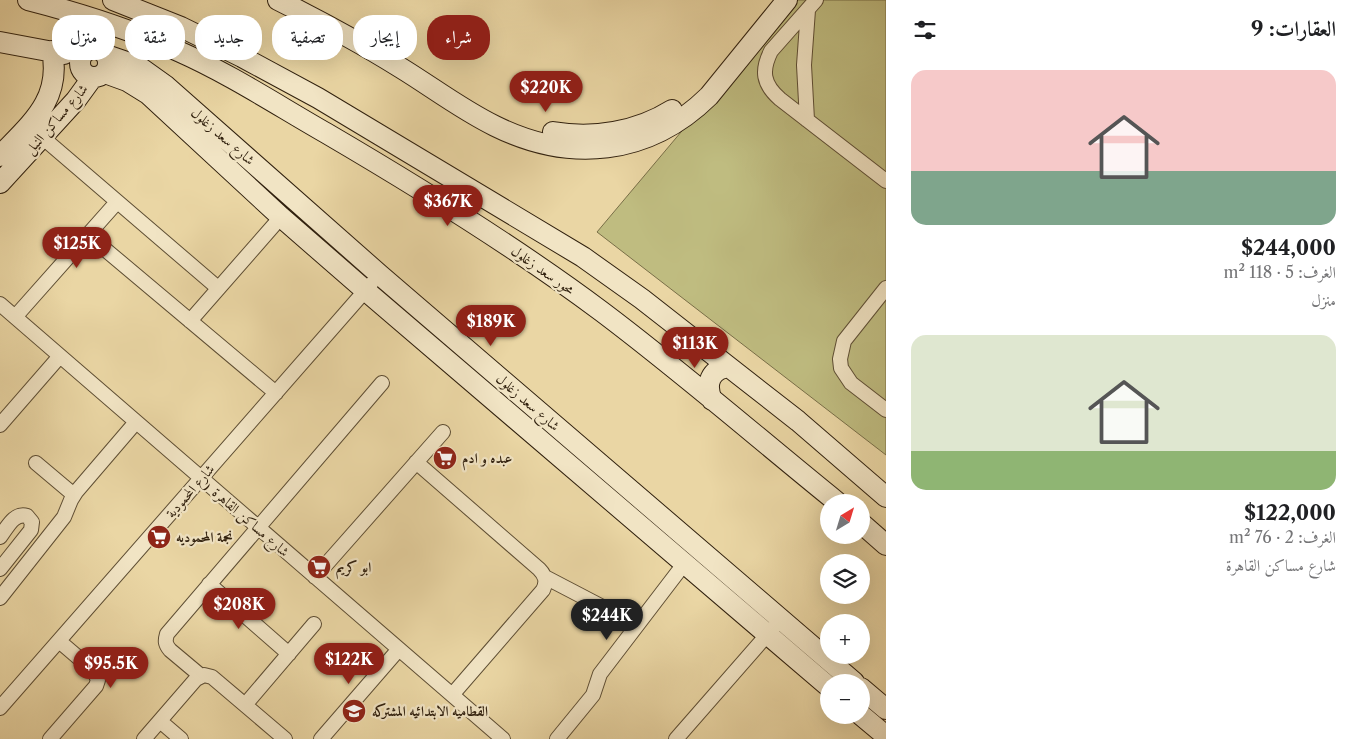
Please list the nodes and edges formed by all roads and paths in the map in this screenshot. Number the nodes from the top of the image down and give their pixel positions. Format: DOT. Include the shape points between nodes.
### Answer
graph roads {
  1 [pos="28,0"];
  2 [pos="113,0"];
  3 [pos="278,0"];
  4 [pos="306,0"];
  5 [pos="772,0"];
  6 [pos="787,0"];
  7 [pos="812,5"];
  8 [pos="0,42"];
  9 [pos="52,52"];
  10 [pos="53,60"];
  11 [pos="99,60"];
  12 [pos="101,68"];
  13 [pos="186,116"];
  14 [pos="807,120"];
  15 [pos="42,136"];
  16 [pos="0,156"];
  17 [pos="886,181"];
  18 [pos="0,183"];
  19 [pos="116,202"];
  20 [pos="281,217"];
  21 [pos="88,235"];
  22 [pos="380,274"];
  23 [pos="218,288"];
  24 [pos="886,288"];
  25 [pos="366,291"];
  26 [pos="0,304"];
  27 [pos="15,317"];
  28 [pos="190,321"];
  29 [pos="60,356"];
  30 [pos="728,367"];
  31 [pos="382,383"];
  32 [pos="276,393"];
  33 [pos="712,400"];
  34 [pos="886,410"];
  35 [pos="136,422"];
  36 [pos="0,425"];
  37 [pos="443,432"];
  38 [pos="416,462"];
  39 [pos="36,463"];
  40 [pos="201,478"];
  41 [pos="827,494"];
  42 [pos="74,495"];
  43 [pos="886,498"];
  44 [pos="257,527"];
  45 [pos="870,531"];
  46 [pos="0,537"];
  47 [pos="886,545"];
  48 [pos="684,564"];
  49 [pos="0,569"];
  50 [pos="315,577"];
  51 [pos="545,577"];
  52 [pos="209,584"];
  53 [pos="0,598"];
  54 [pos="314,624"];
  55 [pos="637,625"];
  56 [pos="774,627"];
  57 [pos="59,641"];
  58 [pos="399,649"];
  59 [pos="289,654"];
  60 [pos="842,674"];
  61 [pos="200,676"];
  62 [pos="820,677"];
  63 [pos="452,695"];
  64 [pos="870,696"];
  65 [pos="245,705"];
  66 [pos="0,708"];
  67 [pos="886,709"];
  68 [pos="160,721"];
  69 [pos="870,723"];
  70 [pos="886,736"];
  71 [pos="50,739"];
  72 [pos="144,739"];
  73 [pos="181,739"];
  74 [pos="285,739"];
  75 [pos="321,739"];
  76 [pos="503,739"];
  77 [pos="557,739"];
  78 [pos="676,739"];
  1 -- 33 [label="street, محور سعد زغلول" via="94,18 180,52 387,169 460,214 601,311"];
  2 -- 30 [label="street" via="181,27 242,57 318,98 474,191 583,257"];
  3 -- 6 [label="street" via="381,55 493,125 534,142 580,149 631,144 667,128 694,111"];
  4 -- 5 [label="street" via="415,60 503,116 541,130 572,135 622,131 662,116 683,102 708,79"];
  7 -- 14 [label="street" via="804,65"];
  7 -- 14 [label="street" via="771,51 764,72 772,92"];
  8 -- 9 [label="street"];
  10 -- 16 [label="street, شارع مساكن النيل" via="49,97"];
  11 -- 12 [label="street, شارع سعد زغلول"];
  12 -- 13 [label="street, شارع سعد زغلول"];
  12 -- 15 [label="street, شارع مساكن النيل"];
  13 -- 20 [label="street, شارع سعد زغلول"];
  13 -- 22 [label="street, شارع سعد زغلول"];
  14 -- 17 [label="street"];
  15 -- 18 [label="street, شارع مساكن النيل"];
  15 -- 19 [label="street"];
  19 -- 21 [label="street"];
  19 -- 23 [label="street"];
  20 -- 23 [label="street"];
  20 -- 25 [label="street, شارع سعد زغلول"];
  21 -- 27 [label="street"];
  21 -- 28 [label="street"];
  22 -- 25 [label="street, شارع المحمودية"];
  22 -- 56 [label="street, شارع سعد زغلول"];
  23 -- 28 [label="street"];
  24 -- 34 [label="street" via="844,341 840,359 841,368 851,383"];
  25 -- 32 [label="street, شارع المحمودية"];
  25 -- 48 [label="street, شارع سعد زغلول"];
  26 -- 27 [label="street, شارع مساكن القاهرة"];
  27 -- 29 [label="street, شارع مساكن القاهرة"];
  28 -- 32 [label="street"];
  29 -- 35 [label="street, شارع مساكن القاهرة"];
  29 -- 36 [label="street"];
  30 -- 33 [label="street" via="718,370 710,379 708,390"];
  30 -- 43 [label="street" via="798,421"];
  31 -- 44 [label="street"];
  32 -- 40 [label="street, شارع المحمودية"];
  33 -- 41 [label="street, محور سعد زغلول"];
  35 -- 40 [label="street, شارع مساكن القاهرة"];
  35 -- 42 [label="street"];
  37 -- 38 [label="street"];
  38 -- 50 [label="street"];
  38 -- 51 [label="street"];
  39 -- 42 [label="street"];
  40 -- 44 [label="street, شارع مساكن القاهرة"];
  40 -- 57 [label="street, شارع المحمودية"];
  42 -- 53 [label="street" via="64,517"];
  44 -- 50 [label="street, شارع مساكن القاهرة"];
  44 -- 52 [label="street"];
  45 -- 47 [label="street"];
  46 -- 49 [label="street" via="19,515 27,516 32,522 31,530"];
  48 -- 55 [label="street"];
  48 -- 56 [label="street, شارع سعد زغلول"];
  50 -- 58 [label="street, شارع مساكن القاهرة"];
  51 -- 55 [label="street"];
  51 -- 63 [label="street" via="543,590"];
  52 -- 59 [label="street"];
  52 -- 61 [label="street" via="165,639 170,650"];
  54 -- 59 [label="street"];
  55 -- 77 [label="street" via="600,674 593,695"];
  56 -- 60 [label="street, شارع سعد زغلول"];
  56 -- 62 [label="street, شارع سعد زغلول"];
  56 -- 78 [label="street"];
  57 -- 66 [label="street, شارع المحمودية"];
  57 -- 71 [label="street" via="94,671 98,680"];
  58 -- 63 [label="street, شارع مساكن القاهرة"];
  58 -- 75 [label="street"];
  59 -- 65 [label="street"];
  61 -- 65 [label="street" via="212,677"];
  61 -- 68 [label="street"];
  63 -- 76 [label="street, شارع مساكن القاهرة"];
  64 -- 67 [label="street"];
  65 -- 74 [label="street"];
  68 -- 72 [label="street"];
  68 -- 73 [label="street"];
  69 -- 70 [label="street"];
}
